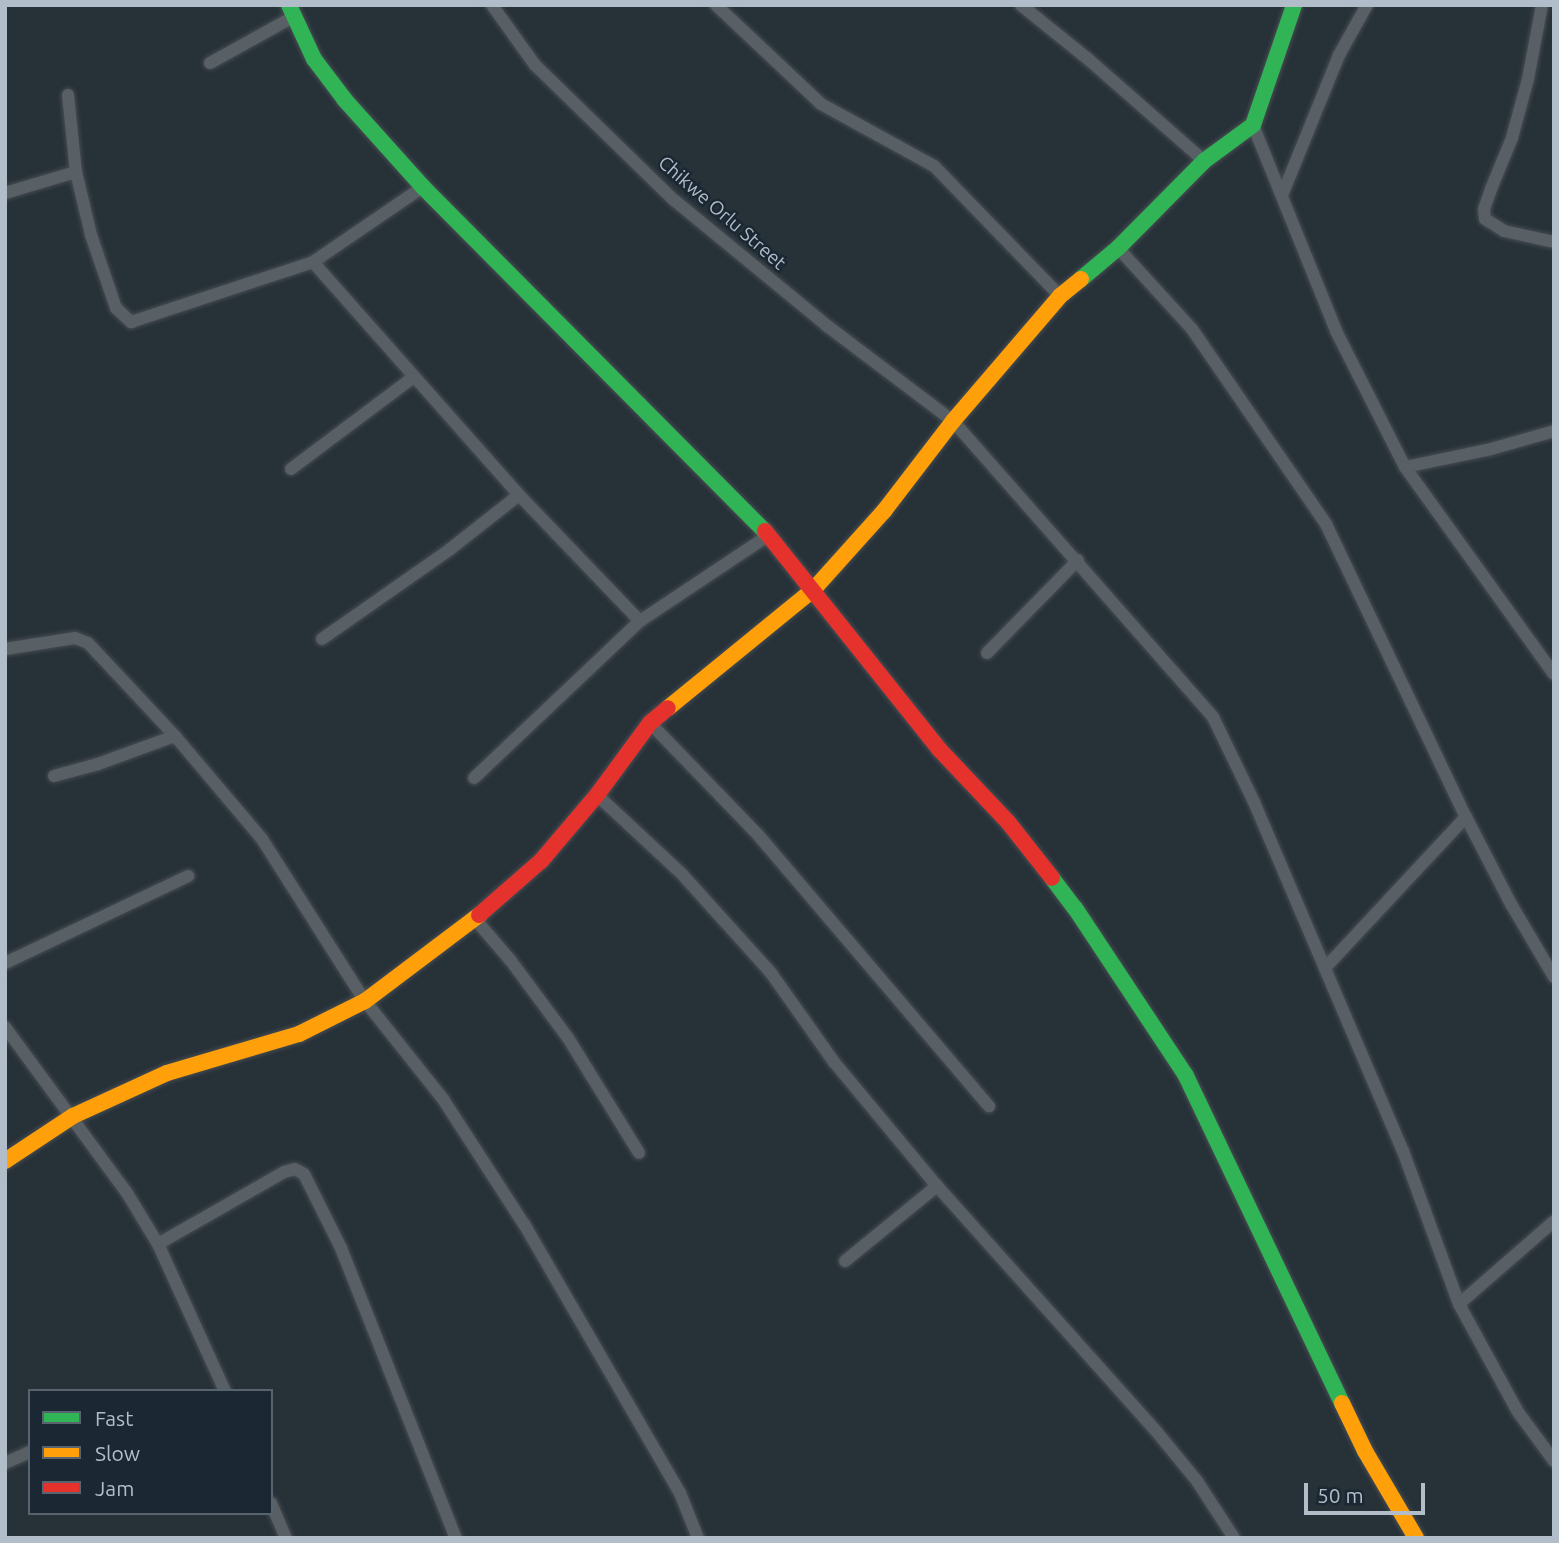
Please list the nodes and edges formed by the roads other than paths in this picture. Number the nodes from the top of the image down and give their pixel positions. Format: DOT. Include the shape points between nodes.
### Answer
graph roads {
  1 [pos="492,5"];
  2 [pos="716,5"];
  3 [pos="1021,5"];
  4 [pos="1294,5"];
  5 [pos="1367,5"];
  6 [pos="1542,5"];
  7 [pos="291,11"];
  8 [pos="210,63"];
  9 [pos="68,95"];
  10 [pos="1253,125"];
  11 [pos="1204,161"];
  12 [pos="76,172"];
  13 [pos="423,187"];
  14 [pos="5,193"];
  15 [pos="1283,193"];
  16 [pos="1554,242"];
  17 [pos="1118,248"];
  18 [pos="313,262"];
  19 [pos="1060,296"];
  20 [pos="412,378"];
  21 [pos="953,421"];
  22 [pos="1554,431"];
  23 [pos="1405,467"];
  24 [pos="291,470"];
  25 [pos="519,495"];
  26 [pos="769,535"];
  27 [pos="1078,560"];
  28 [pos="814,589"];
  29 [pos="640,621"];
  30 [pos="321,639"];
  31 [pos="5,649"];
  32 [pos="987,653"];
  33 [pos="1554,674"];
  34 [pos="650,723"];
  35 [pos="175,736"];
  36 [pos="54,776"];
  37 [pos="474,778"];
  38 [pos="597,794"];
  39 [pos="1465,817"];
  40 [pos="188,876"];
  41 [pos="475,919"];
  42 [pos="5,962"];
  43 [pos="1325,968"];
  44 [pos="1554,977"];
  45 [pos="365,1001"];
  46 [pos="5,1027"];
  47 [pos="989,1106"];
  48 [pos="73,1116"];
  49 [pos="639,1153"];
  50 [pos="5,1161"];
  51 [pos="937,1186"];
  52 [pos="1554,1222"];
  53 [pos="158,1244"];
  54 [pos="845,1261"];
  55 [pos="1460,1304"];
  56 [pos="224,1389"];
  57 [pos="28,1453"];
  58 [pos="1554,1461"];
  59 [pos="5,1463"];
  60 [pos="273,1508"];
  61 [pos="286,1538"];
  62 [pos="456,1538"];
  63 [pos="698,1538"];
  64 [pos="1234,1538"];
  65 [pos="1416,1538"];
  1 -- 21 [label="street, Chikwe Orlu Street" via="535,65 674,200 826,326"];
  2 -- 19 [label="street" via="821,104 934,166"];
  3 -- 11 [label="street"];
  4 -- 10 [label="street"];
  5 -- 15 [label="street" via="1339,55"];
  6 -- 16 [label="street" via="1513,138 1484,209 1485,219 1504,231"];
  7 -- 8 [label="street"];
  7 -- 13 [label="street" via="314,59"];
  9 -- 12 [label="street"];
  10 -- 11 [label="street"];
  10 -- 15 [label="street"];
  11 -- 17 [label="street"];
  12 -- 14 [label="street"];
  12 -- 18 [label="street" via="91,235 117,308 131,322"];
  13 -- 18 [label="street"];
  13 -- 26 [label="street"];
  15 -- 23 [label="street" via="1337,333"];
  17 -- 19 [label="street"];
  17 -- 39 [label="street" via="1192,329 1326,524"];
  18 -- 20 [label="street"];
  19 -- 21 [label="street"];
  20 -- 24 [label="street"];
  20 -- 25 [label="street"];
  21 -- 27 [label="street, Chikwe Orlu Street"];
  21 -- 28 [label="street" via="884,511"];
  22 -- 23 [label="street"];
  23 -- 33 [label="street"];
  25 -- 29 [label="street"];
  25 -- 30 [label="street"];
  26 -- 28 [label="street"];
  26 -- 29 [label="street"];
  27 -- 32 [label="street"];
  27 -- 43 [label="street, Chikwe Orlu Street" via="1213,717"];
  28 -- 34 [label="street"];
  28 -- 65 [label="street" via="939,749 1009,822 1075,908 1185,1076 1365,1451"];
  29 -- 37 [label="street"];
  31 -- 35 [label="street" via="75,638 88,643"];
  34 -- 38 [label="street"];
  34 -- 47 [label="street" via="759,836"];
  35 -- 36 [label="street"];
  35 -- 45 [label="street" via="262,839"];
  38 -- 41 [label="street" via="541,861"];
  38 -- 51 [label="street" via="681,873 771,973 834,1062"];
  39 -- 43 [label="street"];
  39 -- 44 [label="street"];
  40 -- 42 [label="street"];
  41 -- 45 [label="street"];
  41 -- 49 [label="street" via="568,1038"];
  43 -- 55 [label="street, Chikwe Orlu Street" via="1403,1151"];
  45 -- 48 [label="street" via="299,1034 167,1073"];
  45 -- 63 [label="street" via="443,1099 524,1224 680,1493"];
  46 -- 48 [label="street"];
  48 -- 50 [label="street"];
  48 -- 53 [label="street"];
  51 -- 54 [label="street"];
  51 -- 64 [label="street" via="1156,1431 1197,1481"];
  52 -- 55 [label="street"];
  53 -- 56 [label="street"];
  53 -- 62 [label="street" via="285,1172 295,1169 304,1174 341,1248"];
  55 -- 58 [label="street, Chikwe Orlu Street" via="1518,1412"];
  57 -- 59 [label="street"];
  60 -- 61 [label="street"];
}
